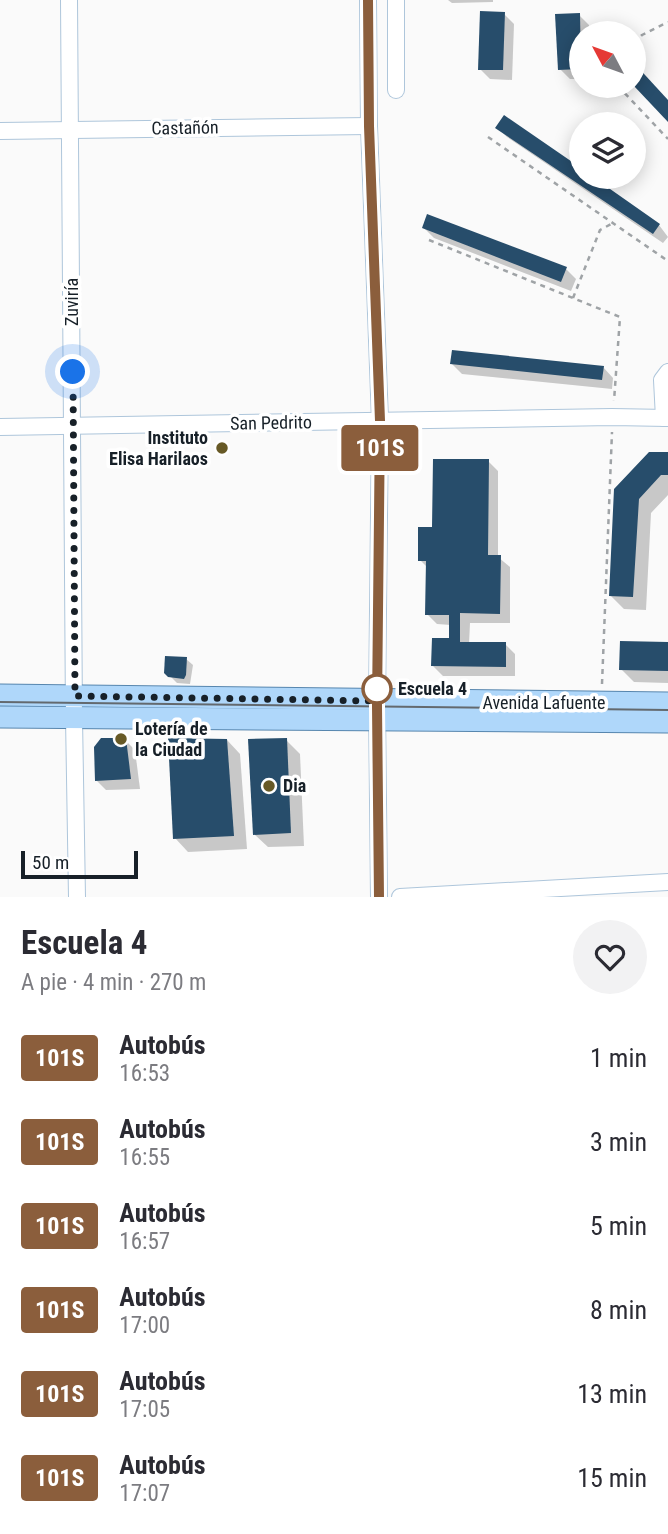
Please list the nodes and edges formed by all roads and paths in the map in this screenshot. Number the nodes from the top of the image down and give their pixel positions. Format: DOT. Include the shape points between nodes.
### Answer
graph roads {
  1 [pos="69,0"];
  2 [pos="368,0"];
  3 [pos="396,0"];
  4 [pos="668,23"];
  5 [pos="646,33"];
  6 [pos="396,90"];
  7 [pos="629,98"];
  8 [pos="369,126"];
  9 [pos="71,130"];
  10 [pos="0,131"];
  11 [pos="488,137"];
  12 [pos="668,139"];
  13 [pos="613,223"];
  14 [pos="668,261"];
  15 [pos="573,298"];
  16 [pos="668,372"];
  17 [pos="666,418"];
  18 [pos="380,421"];
  19 [pos="0,426"];
  20 [pos="73,426"];
  21 [pos="0,695"];
  22 [pos="75,696"];
  23 [pos="668,703"];
  24 [pos="377,710"];
  25 [pos="0,717"];
  26 [pos="74,718"];
  27 [pos="668,722"];
  28 [pos="668,882"];
  29 [pos="77,897"];
  30 [pos="379,897"];
  31 [pos="400,897"];
  1 -- 9 [label="street, Zuviría"];
  2 -- 8 [label="street"];
  3 -- 6 [label="street"];
  4 -- 5 [label="path"];
  7 -- 12 [label="path"];
  8 -- 9 [label="street, Castañón"];
  8 -- 18 [label="street"];
  9 -- 10 [label="street, Castañón"];
  9 -- 20 [label="street, Zuviría"];
  11 -- 13 [label="path"];
  13 -- 14 [label="path"];
  13 -- 15 [label="path" via="600,230"];
  16 -- 17 [label="street" via="662,380"];
  17 -- 18 [label="street, San Pedrito"];
  18 -- 20 [label="street, San Pedrito"];
  18 -- 24 [label="street"];
  19 -- 20 [label="street, San Pedrito"];
  20 -- 22 [label="street, Zuviría"];
  21 -- 22 [label="main road, Avenida Lafuente"];
  22 -- 24 [label="main road, Avenida Lafuente"];
  22 -- 26 [label="street, Zuviría"];
  23 -- 24 [label="main road, Avenida Lafuente"];
  24 -- 26 [label="main road, Avenida Lafuente"];
  24 -- 27 [label="main road, Avenida Lafuente"];
  24 -- 30 [label="street"];
  25 -- 26 [label="main road, Avenida Lafuente"];
  26 -- 29 [label="street, Zuviría"];
  28 -- 31 [label="street"];
}
